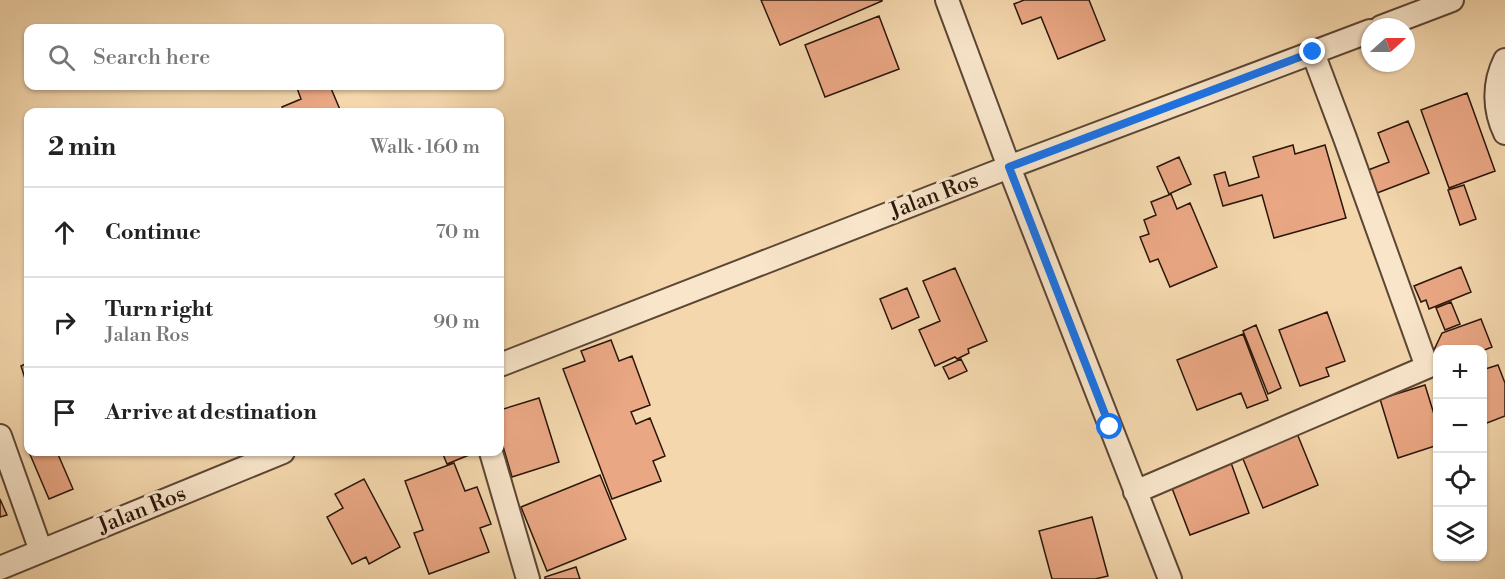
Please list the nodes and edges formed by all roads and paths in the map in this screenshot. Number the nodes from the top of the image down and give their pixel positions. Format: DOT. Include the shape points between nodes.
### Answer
graph roads {
  1 [pos="946,0"];
  2 [pos="1452,0"];
  3 [pos="1405,18"];
  4 [pos="1361,34"];
  5 [pos="1313,52"];
  6 [pos="1505,60"];
  7 [pos="1505,134"];
  8 [pos="1009,167"];
  9 [pos="504,363"];
  10 [pos="0,436"];
  11 [pos="273,456"];
  12 [pos="492,456"];
  13 [pos="1135,492"];
  14 [pos="41,551"];
  15 [pos="0,568"];
  16 [pos="528,579"];
  17 [pos="1170,579"];
  1 -- 8 [label="street"];
  2 -- 3 [label="street"];
  4 -- 5 [label="street, Jalan Ros"];
  5 -- 8 [label="street, Jalan Ros"];
  5 -- 13 [label="street" via="1427,367"];
  6 -- 7 [label="street" via="1495,94"];
  8 -- 9 [label="street, Jalan Ros"];
  8 -- 13 [label="street"];
  10 -- 14 [label="street"];
  11 -- 14 [label="street, Jalan Ros"];
  12 -- 16 [label="street"];
  13 -- 17 [label="street"];
  14 -- 15 [label="street, Jalan Ros"];
}
